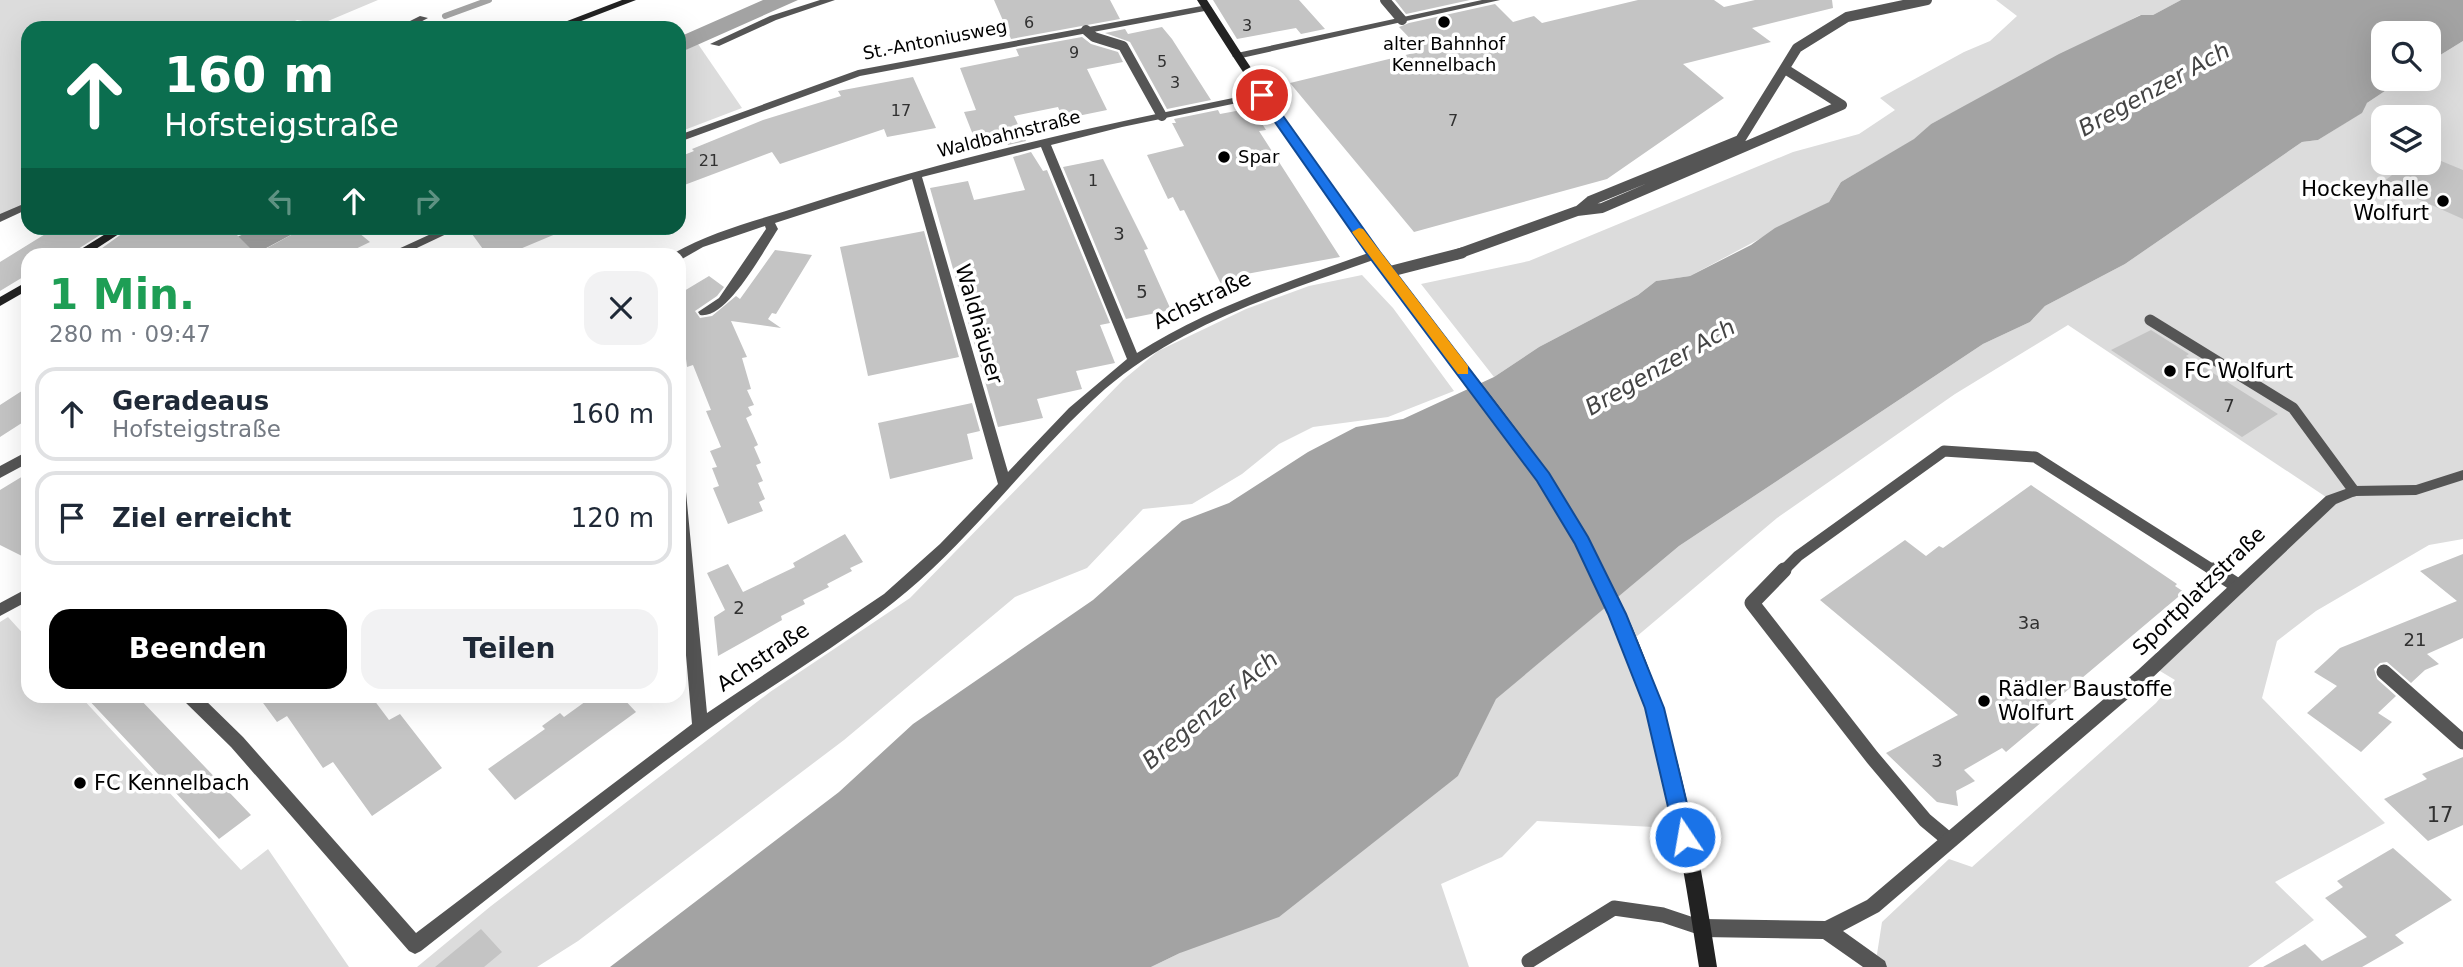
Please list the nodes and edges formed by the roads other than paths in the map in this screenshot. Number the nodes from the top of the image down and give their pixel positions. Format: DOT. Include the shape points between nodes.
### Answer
graph roads {
  1 [pos="631,0"];
  2 [pos="830,0"];
  3 [pos="1385,0"];
  4 [pos="1495,0"];
  5 [pos="1927,0"];
  6 [pos="1204,4"];
  7 [pos="1869,7"];
  8 [pos="423,18"];
  9 [pos="1402,20"];
  10 [pos="416,21"];
  11 [pos="573,21"];
  12 [pos="1086,30"];
  13 [pos="715,44"];
  14 [pos="1237,56"];
  15 [pos="1785,69"];
  16 [pos="1262,95"];
  17 [pos="1162,116"];
  18 [pos="686,136"];
  19 [pos="1045,143"];
  20 [pos="916,174"];
  21 [pos="21,208"];
  22 [pos="1577,211"];
  23 [pos="0,218"];
  24 [pos="768,220"];
  25 [pos="110,235"];
  26 [pos="437,235"];
  27 [pos="89,248"];
  28 [pos="407,248"];
  29 [pos="686,251"];
  30 [pos="1375,255"];
  31 [pos="1388,272"];
  32 [pos="21,289"];
  33 [pos="0,302"];
  34 [pos="704,312"];
  35 [pos="2150,320"];
  36 [pos="1134,361"];
  37 [pos="21,460"];
  38 [pos="0,473"];
  39 [pos="2463,475"];
  40 [pos="1005,484"];
  41 [pos="2354,491"];
  42 [pos="686,570"];
  43 [pos="2238,586"];
  44 [pos="21,598"];
  45 [pos="0,610"];
  46 [pos="2384,672"];
  47 [pos="197,703"];
  48 [pos="700,727"];
  49 [pos="2463,742"];
  50 [pos="1949,840"];
  51 [pos="1702,928"];
  52 [pos="1826,930"];
  53 [pos="1529,961"];
  54 [pos="1708,967"];
  55 [pos="1878,967"];
  1 -- 11 [label="main road"];
  2 -- 13 [label="street" via="773,18"];
  3 -- 9 [label="lane"];
  4 -- 9 [label="street"];
  5 -- 7 [label="lane"];
  6 -- 12 [label="street, St.-Antoniusweg"];
  6 -- 14 [label="main road"];
  7 -- 15 [label="lane" via="1797,48"];
  8 -- 10 [label="street"];
  9 -- 14 [label="street"];
  12 -- 17 [label="lane" via="1123,46"];
  12 -- 18 [label="street, St.-Antoniusweg" via="858,73"];
  14 -- 16 [label="main road"];
  15 -- 22 [label="lane" via="1740,140 1591,201"];
  15 -- 22 [label="lane" via="1842,105 1602,208"];
  16 -- 17 [label="street, Waldbahnstraße"];
  16 -- 30 [label="main road"];
  17 -- 19 [label="street, Waldbahnstraße"];
  19 -- 20 [label="street, Waldbahnstraße"];
  19 -- 36 [label="street"];
  20 -- 24 [label="street, Waldbahnstraße"];
  20 -- 40 [label="street, Waldhäuser"];
  21 -- 23 [label="street"];
  22 -- 31 [label="lane" via="1474,250"];
  24 -- 29 [label="street, Waldbahnstraße"];
  24 -- 34 [label="street" via="772,229 723,301"];
  25 -- 27 [label="main road"];
  26 -- 28 [label="street"];
  30 -- 31 [label="main road"];
  30 -- 36 [label="street, Achstraße" via="1245,301 1174,335"];
  31 -- 51 [label="main road" via="1543,477 1582,541 1658,721"];
  32 -- 33 [label="main road"];
  35 -- 41 [label="lane" via="2293,408"];
  36 -- 40 [label="street, Achstraße" via="1101,387"];
  37 -- 38 [label="street"];
  39 -- 41 [label="street, Sportplatzstraße" via="2416,490"];
  40 -- 48 [label="street, Achstraße" via="958,538 890,597"];
  41 -- 43 [label="street, Sportplatzstraße" via="2331,500"];
  42 -- 48 [label="street"];
  43 -- 50 [label="street, Sportplatzstraße" via="2144,675"];
  43 -- 50 [label="lane" via="2035,457 2022,456 1944,451 1798,556 1752,603 1872,757 1925,820"];
  44 -- 45 [label="street"];
  46 -- 49 [label="lane"];
  47 -- 48 [label="street, Achstraße" via="237,742 415,945"];
  50 -- 52 [label="street, Sportplatzstraße" via="1873,906"];
  51 -- 52 [label="street, Sportplatzstraße"];
  51 -- 53 [label="lane" via="1663,915 1614,908"];
  51 -- 54 [label="main road"];
  52 -- 55 [label="street"];
}
